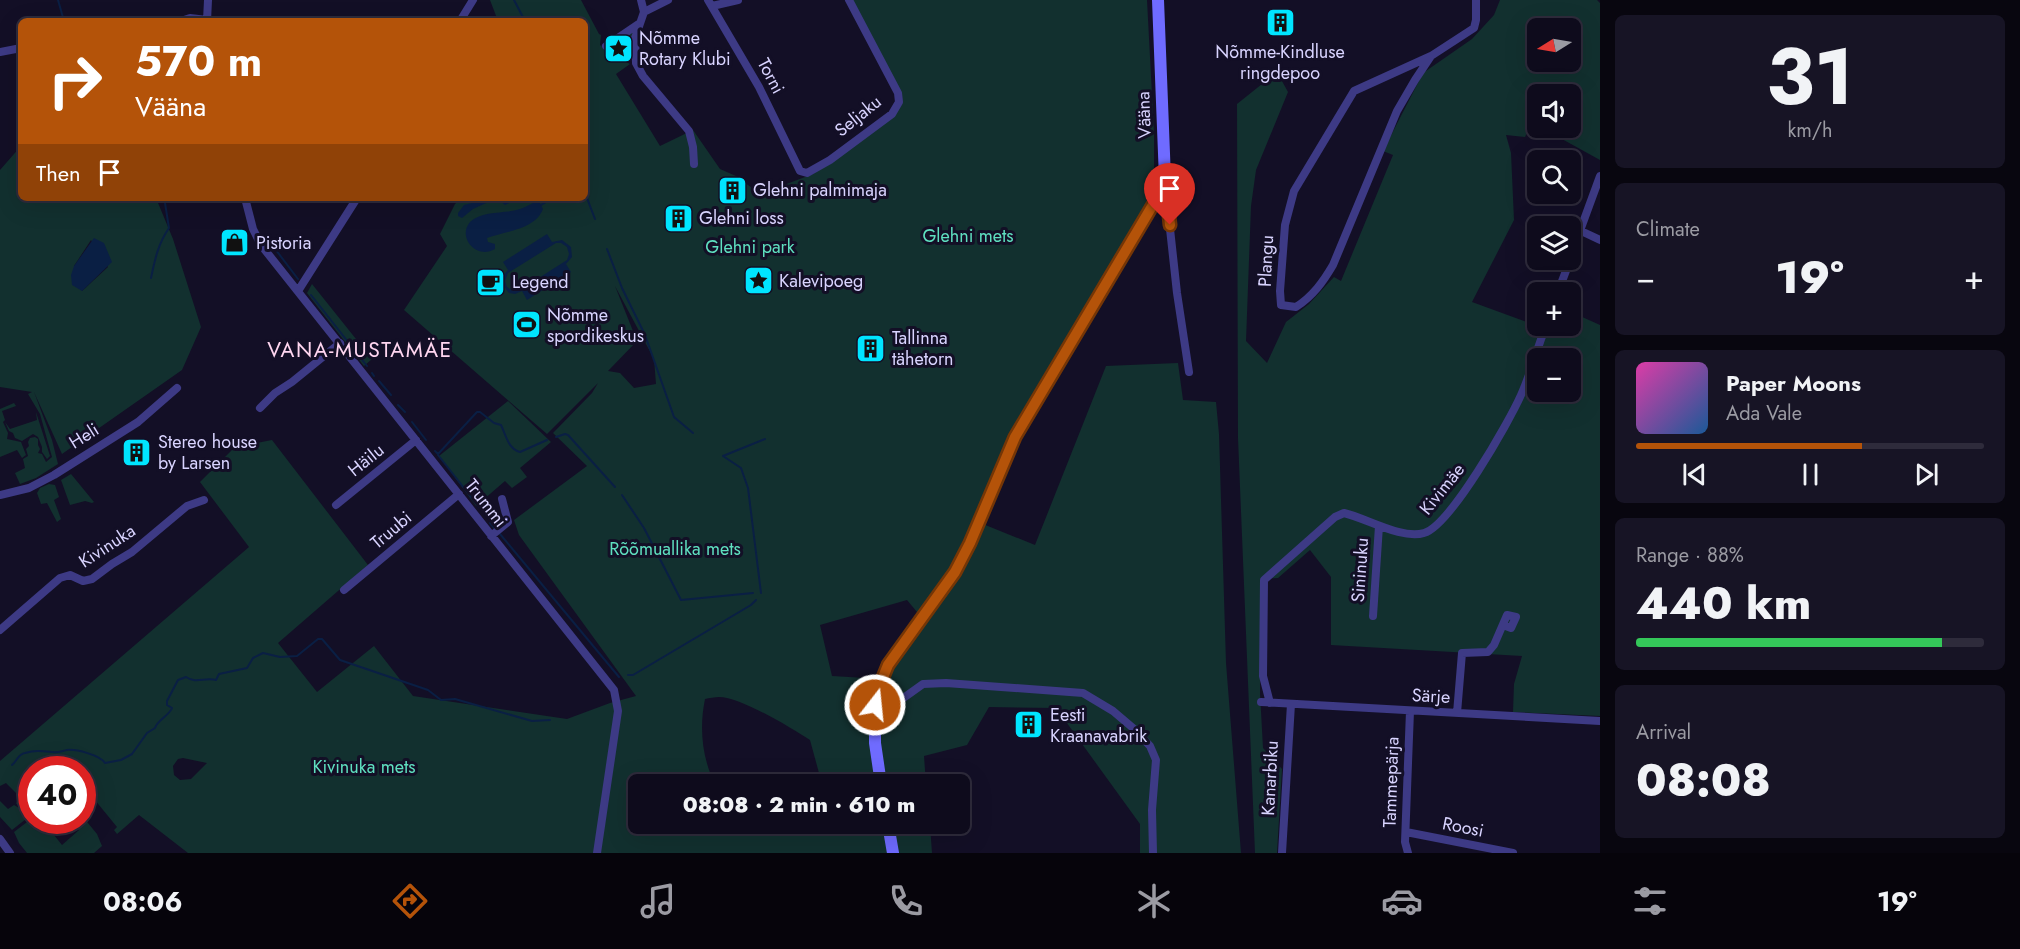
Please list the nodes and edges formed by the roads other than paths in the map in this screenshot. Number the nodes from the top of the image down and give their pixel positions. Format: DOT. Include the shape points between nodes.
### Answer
graph roads {
  1 [pos="208,0"];
  2 [pos="473,0"];
  3 [pos="641,0"];
  4 [pos="668,0"];
  5 [pos="738,0"];
  6 [pos="849,0"];
  7 [pos="1158,0"];
  8 [pos="1476,0"];
  9 [pos="710,3"];
  10 [pos="644,12"];
  11 [pos="207,18"];
  12 [pos="462,18"];
  13 [pos="640,22"];
  14 [pos="606,46"];
  15 [pos="18,49"];
  16 [pos="0,52"];
  17 [pos="1431,56"];
  18 [pos="694,164"];
  19 [pos="800,171"];
  20 [pos="1600,176"];
  21 [pos="1165,179"];
  22 [pos="246,201"];
  23 [pos="355,201"];
  24 [pos="1581,231"];
  25 [pos="1600,240"];
  26 [pos="298,291"];
  27 [pos="1542,336"];
  28 [pos="340,343"];
  29 [pos="1189,372"];
  30 [pos="177,388"];
  31 [pos="260,408"];
  32 [pos="416,440"];
  33 [pos="459,494"];
  34 [pos="0,495"];
  35 [pos="502,499"];
  36 [pos="204,500"];
  37 [pos="336,505"];
  38 [pos="1379,526"];
  39 [pos="491,536"];
  40 [pos="344,590"];
  41 [pos="1373,616"];
  42 [pos="1503,625"];
  43 [pos="0,630"];
  44 [pos="1265,702"];
  45 [pos="1292,704"];
  46 [pos="875,705"];
  47 [pos="1410,711"];
  48 [pos="1457,713"];
  49 [pos="1600,721"];
  50 [pos="880,774"];
  51 [pos="1406,832"];
  52 [pos="890,834"];
  53 [pos="0,839"];
  54 [pos="10,853"];
  55 [pos="597,853"];
  56 [pos="893,853"];
  57 [pos="1153,853"];
  58 [pos="1282,853"];
  59 [pos="1408,853"];
  60 [pos="1513,853"];
  1 -- 11 [label="street"];
  2 -- 12 [label="street"];
  3 -- 10 [label="street"];
  4 -- 10 [label="street"];
  5 -- 9 [label="street"];
  6 -- 19 [label="street, Seljaku" via="898,93 899,102 892,114 830,160 807,173"];
  7 -- 21 [label="street, Vääna"];
  8 -- 17 [label="street, Plangu" via="1474,28"];
  9 -- 19 [label="street, Torni" via="759,87"];
  10 -- 13 [label="street"];
  13 -- 14 [label="street"];
  13 -- 18 [label="street" via="635,38 636,63 689,131"];
  15 -- 16 [label="street"];
  17 -- 17 [label="street, Plangu" via="1397,111 1323,282 1296,307 1281,305 1285,225 1294,191 1354,91"];
  20 -- 24 [label="street"];
  21 -- 29 [label="street, Vääna"];
  21 -- 46 [label="street" via="1015,437 955,572 888,665"];
  22 -- 26 [label="street, Trummi" via="261,245"];
  23 -- 26 [label="street"];
  24 -- 25 [label="street"];
  26 -- 28 [label="street, Trummi"];
  27 -- 38 [label="street, Kivimäe" via="1509,420 1452,508 1426,533"];
  28 -- 31 [label="street"];
  28 -- 32 [label="street, Trummi"];
  30 -- 34 [label="street, Heli" via="138,422 54,475 29,488"];
  32 -- 33 [label="street, Trummi"];
  32 -- 37 [label="street, Häilu"];
  33 -- 39 [label="street, Trummi"];
  33 -- 40 [label="street, Truubi"];
  35 -- 39 [label="street" via="508,522"];
  36 -- 43 [label="street, Kivinuka" via="187,506 92,579 83,582 70,575 60,578"];
  38 -- 41 [label="street, Sininuku"];
  38 -- 44 [label="street, Kivimäe" via="1344,513 1335,517 1264,580"];
  39 -- 55 [label="street, Trummi" via="616,696 618,711"];
  42 -- 48 [label="street" via="1488,652 1462,653"];
  44 -- 45 [label="street, Särje"];
  45 -- 47 [label="street, Särje"];
  45 -- 58 [label="street, Kanarbiku"];
  46 -- 50 [label="street"];
  46 -- 57 [label="street" via="902,699 923,684 1083,693 1113,711 1150,746 1156,760"];
  47 -- 48 [label="street, Särje"];
  47 -- 51 [label="street, Tammepärja"];
  48 -- 49 [label="street, Särje"];
  51 -- 59 [label="street, Tammepärja"];
  51 -- 60 [label="street, Roosi"];
  52 -- 56 [label="street"];
  53 -- 54 [label="street"];
}
